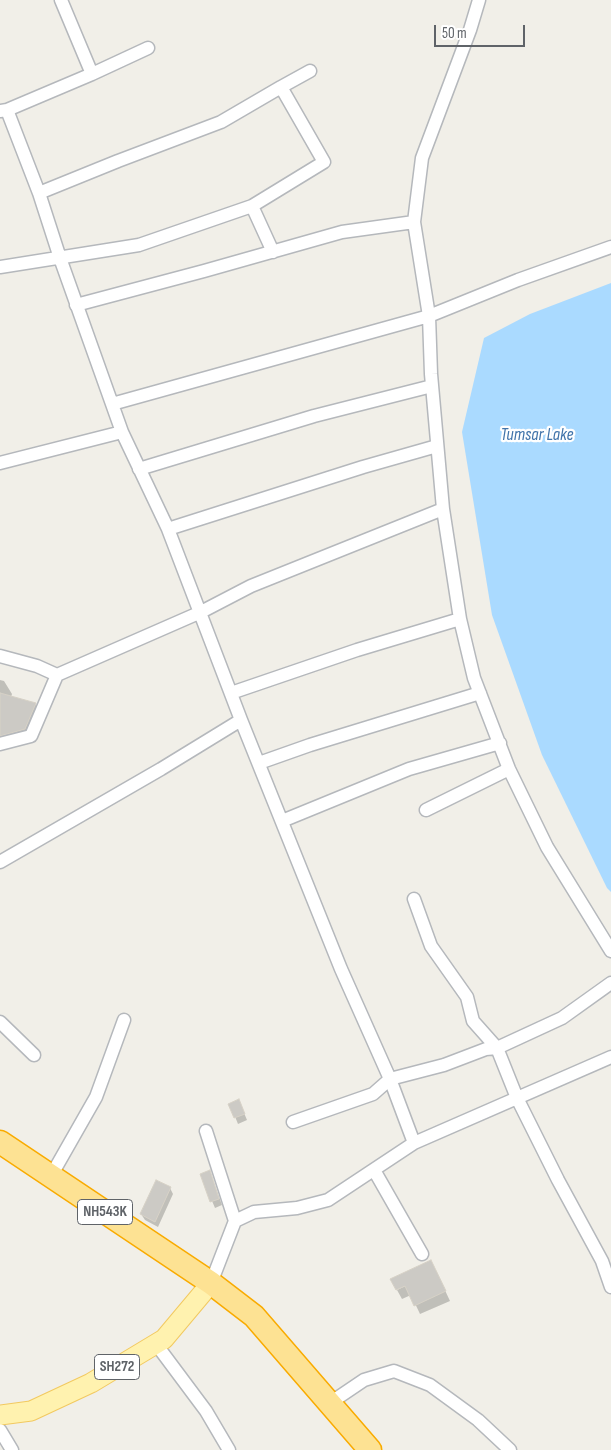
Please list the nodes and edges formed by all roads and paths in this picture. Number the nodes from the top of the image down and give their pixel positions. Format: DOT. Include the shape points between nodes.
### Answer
graph roads {
  1 [pos="61,0"];
  2 [pos="479,0"];
  3 [pos="148,48"];
  4 [pos="310,71"];
  5 [pos="92,74"];
  6 [pos="281,87"];
  7 [pos="3,110"];
  8 [pos="39,193"];
  9 [pos="252,206"];
  10 [pos="414,222"];
  11 [pos="611,247"];
  12 [pos="273,252"];
  13 [pos="60,258"];
  14 [pos="0,267"];
  15 [pos="76,305"];
  16 [pos="429,316"];
  17 [pos="432,386"];
  18 [pos="112,404"];
  19 [pos="122,432"];
  20 [pos="437,446"];
  21 [pos="0,463"];
  22 [pos="139,469"];
  23 [pos="442,509"];
  24 [pos="168,529"];
  25 [pos="201,612"];
  26 [pos="460,619"];
  27 [pos="0,656"];
  28 [pos="57,675"];
  29 [pos="231,692"];
  30 [pos="480,693"];
  31 [pos="241,720"];
  32 [pos="0,744"];
  33 [pos="500,744"];
  34 [pos="258,763"];
  35 [pos="510,769"];
  36 [pos="426,810"];
  37 [pos="282,821"];
  38 [pos="0,862"];
  39 [pos="414,899"];
  40 [pos="611,951"];
  41 [pos="611,983"];
  42 [pos="124,1020"];
  43 [pos="0,1022"];
  44 [pos="497,1048"];
  45 [pos="34,1055"];
  46 [pos="611,1056"];
  47 [pos="390,1079"];
  48 [pos="517,1098"];
  49 [pos="293,1122"];
  50 [pos="206,1131"];
  51 [pos="0,1142"];
  52 [pos="414,1143"];
  53 [pos="374,1170"];
  54 [pos="51,1176"];
  55 [pos="235,1222"];
  56 [pos="422,1254"];
  57 [pos="607,1260"];
  58 [pos="211,1283"];
  59 [pos="611,1287"];
  60 [pos="156,1344"];
  61 [pos="330,1403"];
  62 [pos="0,1415"];
  63 [pos="0,1430"];
  64 [pos="12,1450"];
  65 [pos="230,1450"];
  66 [pos="370,1450"];
  67 [pos="510,1450"];
  1 -- 5 [label="street"];
  2 -- 10 [label="street" via="422,158"];
  3 -- 5 [label="street"];
  4 -- 6 [label="street"];
  5 -- 7 [label="street"];
  6 -- 8 [label="street" via="220,122"];
  6 -- 9 [label="street" via="324,162"];
  7 -- 8 [label="street"];
  8 -- 13 [label="street"];
  9 -- 12 [label="street"];
  9 -- 13 [label="street" via="139,244"];
  10 -- 12 [label="street" via="342,232"];
  10 -- 16 [label="street"];
  11 -- 16 [label="street"];
  12 -- 15 [label="street"];
  13 -- 14 [label="street"];
  13 -- 15 [label="street"];
  15 -- 18 [label="street"];
  16 -- 17 [label="street"];
  16 -- 18 [label="street"];
  17 -- 20 [label="street"];
  17 -- 22 [label="street" via="314,416"];
  18 -- 19 [label="street"];
  19 -- 21 [label="street"];
  19 -- 22 [label="street"];
  20 -- 23 [label="street"];
  20 -- 24 [label="street"];
  22 -- 24 [label="street"];
  23 -- 25 [label="street" via="251,586"];
  23 -- 26 [label="street"];
  24 -- 25 [label="street"];
  25 -- 28 [label="street"];
  25 -- 29 [label="street"];
  26 -- 29 [label="street"];
  26 -- 30 [label="street"];
  27 -- 28 [label="street"];
  28 -- 32 [label="street" via="31,736"];
  29 -- 31 [label="street"];
  30 -- 33 [label="street"];
  30 -- 34 [label="street"];
  31 -- 34 [label="street"];
  31 -- 38 [label="street"];
  33 -- 35 [label="street"];
  33 -- 37 [label="street" via="409,769"];
  34 -- 37 [label="street"];
  35 -- 36 [label="street"];
  35 -- 40 [label="street" via="547,847"];
  37 -- 47 [label="street" via="341,969"];
  39 -- 44 [label="street" via="432,946 467,997 473,1021"];
  41 -- 44 [label="street" via="562,1018"];
  42 -- 54 [label="street" via="96,1097"];
  43 -- 45 [label="street"];
  44 -- 47 [label="street"];
  44 -- 48 [label="street"];
  46 -- 48 [label="street"];
  47 -- 49 [label="street" via="373,1094"];
  47 -- 52 [label="street"];
  48 -- 52 [label="street"];
  48 -- 57 [label="street" via="558,1180"];
  50 -- 55 [label="street"];
  51 -- 54 [label="highway, NH543K"];
  52 -- 53 [label="street"];
  53 -- 55 [label="street" via="328,1200 297,1208 254,1212"];
  53 -- 56 [label="street"];
  54 -- 58 [label="highway, NH543K"];
  55 -- 58 [label="street"];
  57 -- 59 [label="street"];
  58 -- 60 [label="main road, SH272" via="164,1339"];
  58 -- 61 [label="highway, NH543K" via="254,1316"];
  60 -- 62 [label="main road, SH272" via="91,1383 31,1411"];
  60 -- 65 [label="street" via="206,1411"];
  61 -- 66 [label="highway, NH543K"];
  61 -- 67 [label="street" via="364,1380 394,1370 430,1385 478,1420"];
  63 -- 64 [label="street"];
}
